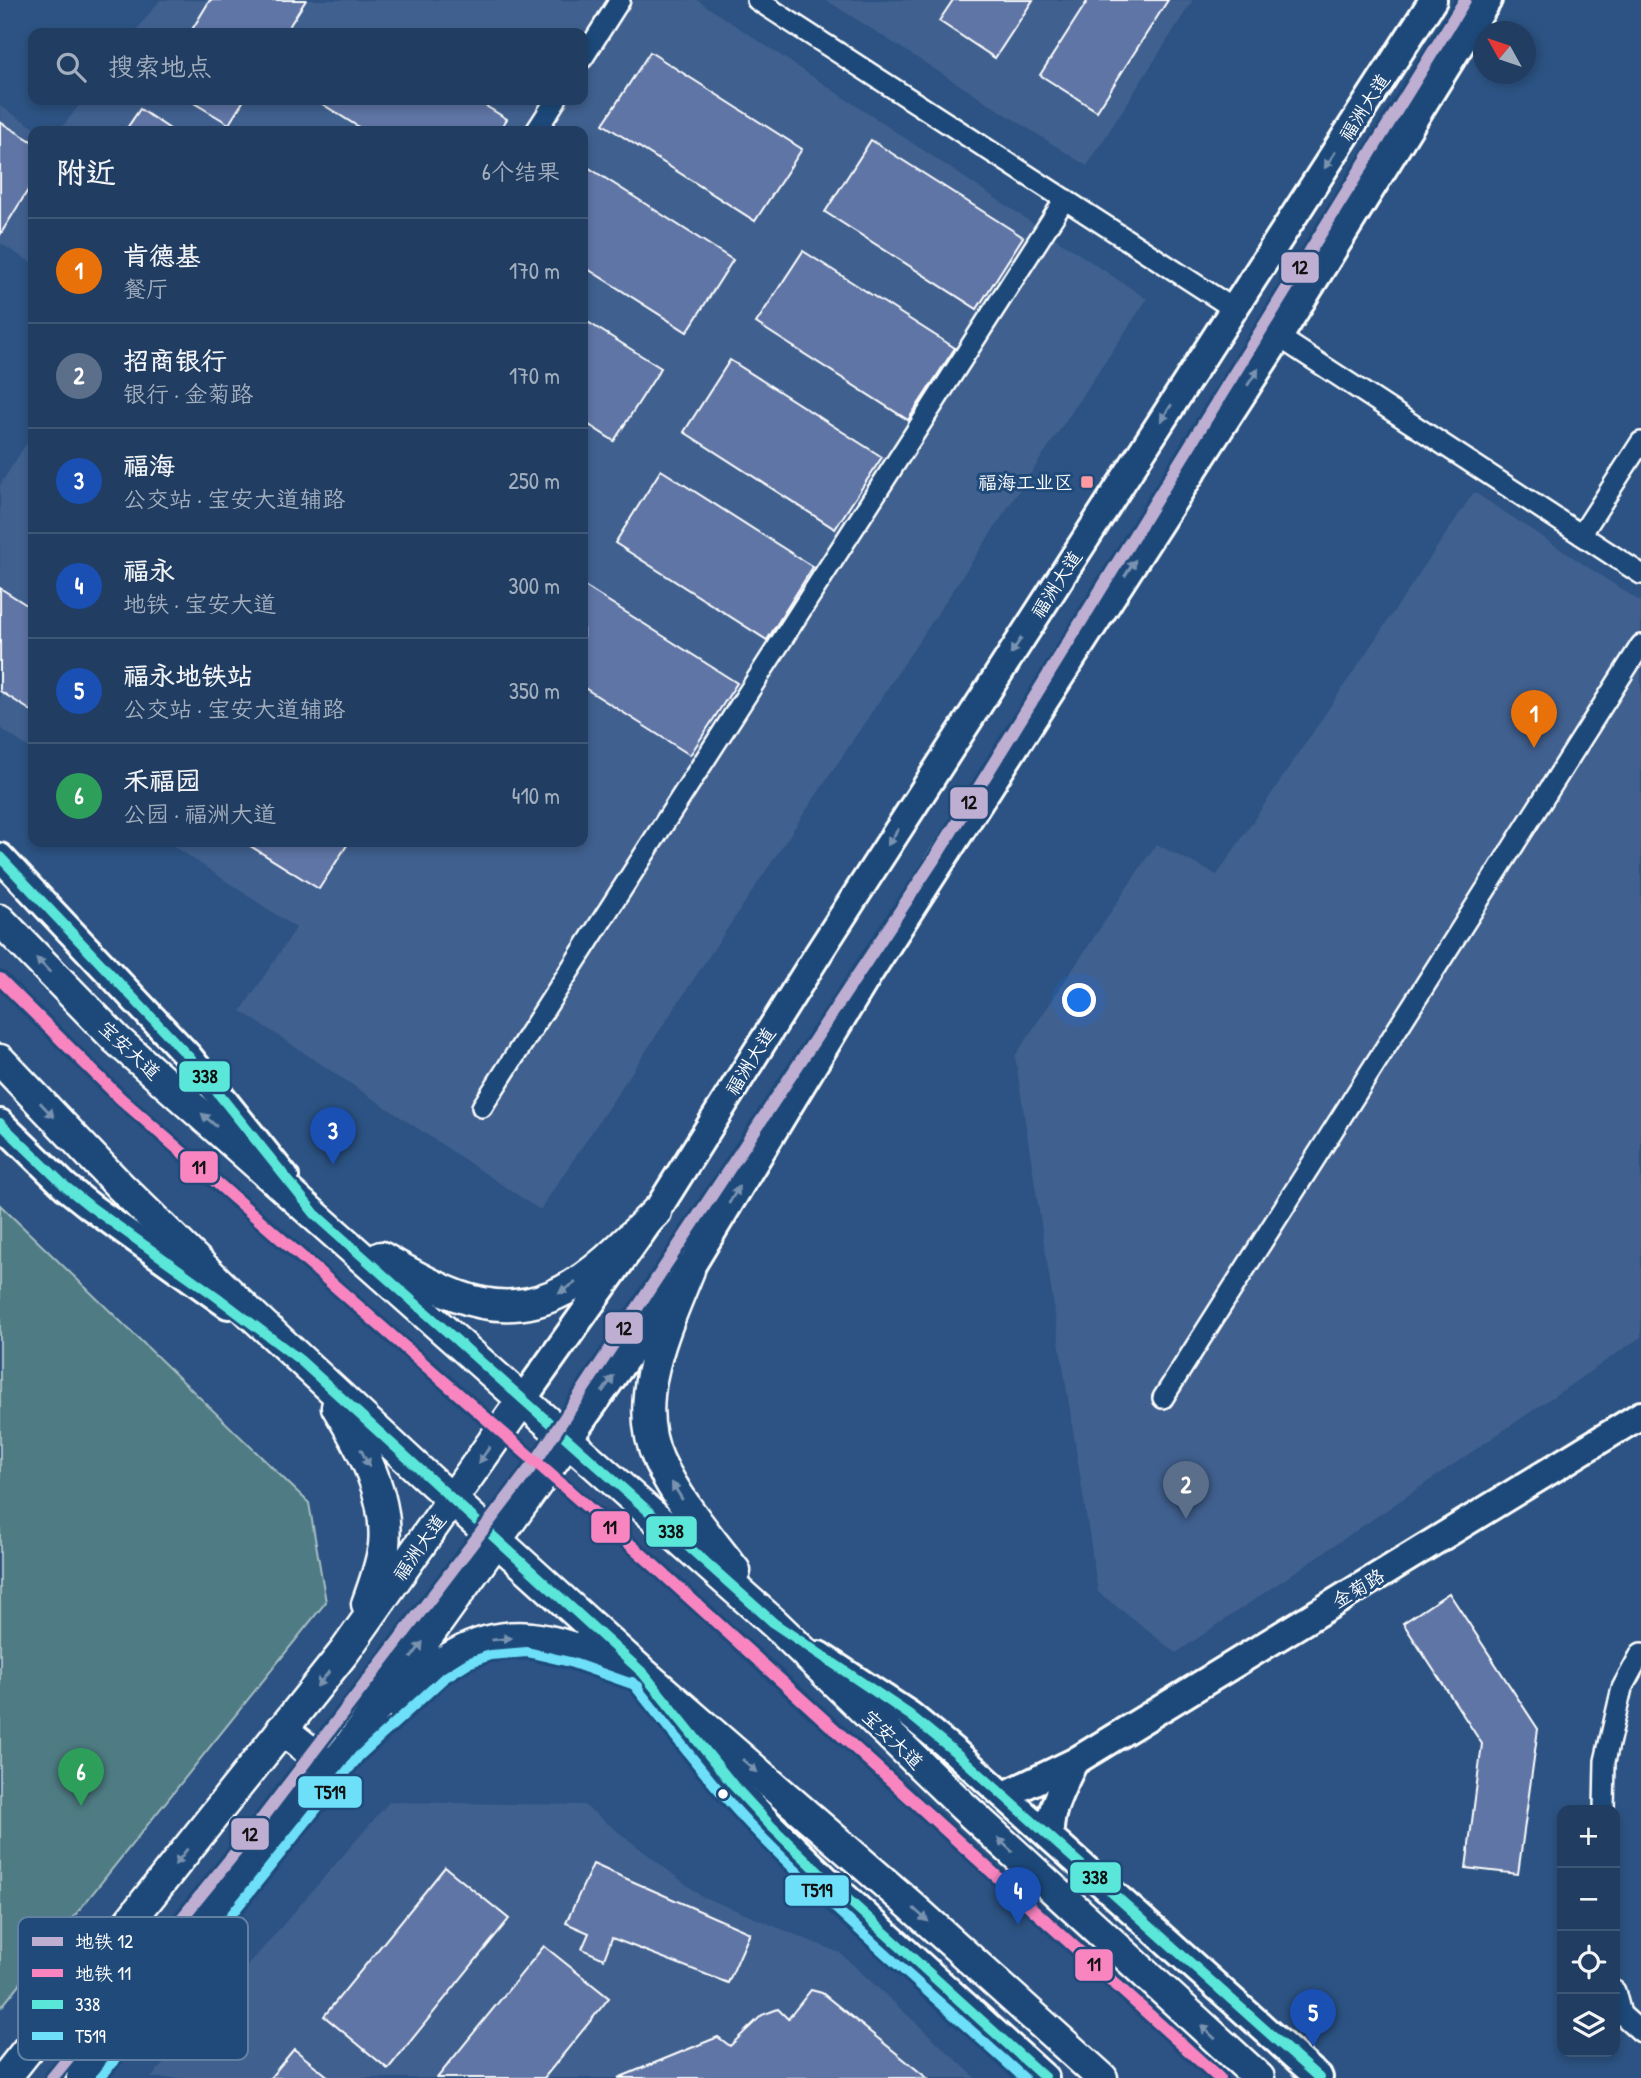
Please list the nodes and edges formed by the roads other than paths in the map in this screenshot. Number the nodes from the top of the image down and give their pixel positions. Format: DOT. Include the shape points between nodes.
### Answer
graph roads {
  1 [pos="620,0"];
  2 [pos="757,0"];
  3 [pos="1433,0"];
  4 [pos="1488,0"];
  5 [pos="588,50"];
  6 [pos="553,105"];
  7 [pos="539,126"];
  8 [pos="1065,200"];
  9 [pos="1234,309"];
  10 [pos="1279,337"];
  11 [pos="1641,442"];
  12 [pos="1581,535"];
  13 [pos="1641,574"];
  14 [pos="1641,645"];
  15 [pos="0,857"];
  16 [pos="0,920"];
  17 [pos="0,1060"];
  18 [pos="482,1107"];
  19 [pos="0,1123"];
  20 [pos="656,1212"];
  21 [pos="315,1214"];
  22 [pos="689,1270"];
  23 [pos="300,1360"];
  24 [pos="1163,1398"];
  25 [pos="523,1399"];
  26 [pos="1641,1415"];
  27 [pos="568,1440"];
  28 [pos="452,1500"];
  29 [pos="496,1540"];
  30 [pos="775,1624"];
  31 [pos="345,1651"];
  32 [pos="1641,1653"];
  33 [pos="643,1673"];
  34 [pos="282,1730"];
  35 [pos="340,1757"];
  36 [pos="1074,1762"];
  37 [pos="1005,1795"];
  38 [pos="1604,1805"];
  39 [pos="1050,1835"];
  40 [pos="133,1917"];
  41 [pos="211,1917"];
  42 [pos="1616,1994"];
  43 [pos="1641,2032"];
  44 [pos="19,2060"];
  45 [pos="96,2060"];
  46 [pos="5,2078"];
  47 [pos="82,2078"];
  48 [pos="1045,2078"];
  49 [pos="1102,2078"];
  50 [pos="1259,2078"];
  51 [pos="1319,2078"];
  1 -- 5 [label="street"];
  2 -- 8 [label="street"];
  3 -- 9 [label="main road, 福洲大道, one-way"];
  4 -- 10 [label="main road"];
  6 -- 7 [label="street"];
  8 -- 9 [label="street"];
  8 -- 18 [label="street"];
  9 -- 20 [label="main road, 福洲大道, one-way"];
  10 -- 12 [label="street"];
  22 -- 10 [label="main road, one-way" via="868,975"];
  11 -- 12 [label="street"];
  12 -- 13 [label="street"];
  14 -- 24 [label="street"];
  15 -- 21 [label="main road" via="188,1057"];
  21 -- 16 [label="main road, 宝安大道, one-way" via="117,1040"];
  17 -- 23 [label="main road, one-way" via="130,1195"];
  19 -- 23 [label="main road" via="91,1207"];
  20 -- 21 [label="main road, one-way" via="588,1275 558,1295 507,1306 460,1297 440,1288"];
  20 -- 25 [label="main road, 福洲大道"];
  21 -- 25 [label="main road, 宝安大道"];
  27 -- 22 [label="main road, one-way"];
  30 -- 22 [label="main road, one-way" via="692,1515 659,1460 651,1436 648,1404 653,1369"];
  23 -- 28 [label="main road"];
  23 -- 31 [label="main road, one-way" via="353,1433 383,1509 384,1546 377,1575"];
  25 -- 27 [label="main road, 宝安大道"];
  25 -- 28 [label="main road, 福洲大道, one-way"];
  26 -- 36 [label="main road, 金菊路"];
  27 -- 29 [label="main road"];
  27 -- 30 [label="main road, 宝安大道"];
  28 -- 29 [label="main road"];
  28 -- 31 [label="main road, 福洲大道"];
  29 -- 33 [label="main road"];
  35 -- 29 [label="main road, one-way"];
  30 -- 37 [label="main road" via="910,1715"];
  50 -- 30 [label="main road, 宝安大道, one-way" via="964,1808"];
  31 -- 34 [label="main road, 福洲大道, one-way"];
  32 -- 38 [label="street" via="1622,1688 1605,1761"];
  35 -- 33 [label="main road, one-way" via="435,1667 487,1641 529,1638 550,1642"];
  33 -- 48 [label="main road" via="771,1826"];
  33 -- 49 [label="main road, one-way"];
  34 -- 35 [label="main road"];
  34 -- 40 [label="main road, 福洲大道, one-way"];
  35 -- 41 [label="main road"];
  36 -- 37 [label="main road, 金菊路"];
  36 -- 39 [label="main road" via="1054,1805"];
  37 -- 39 [label="main road"];
  39 -- 51 [label="main road"];
  42 -- 43 [label="street" via="1621,2014"];
  44 -- 46 [label="main road, 福洲大道, one-way"];
  45 -- 47 [label="main road"];
}
